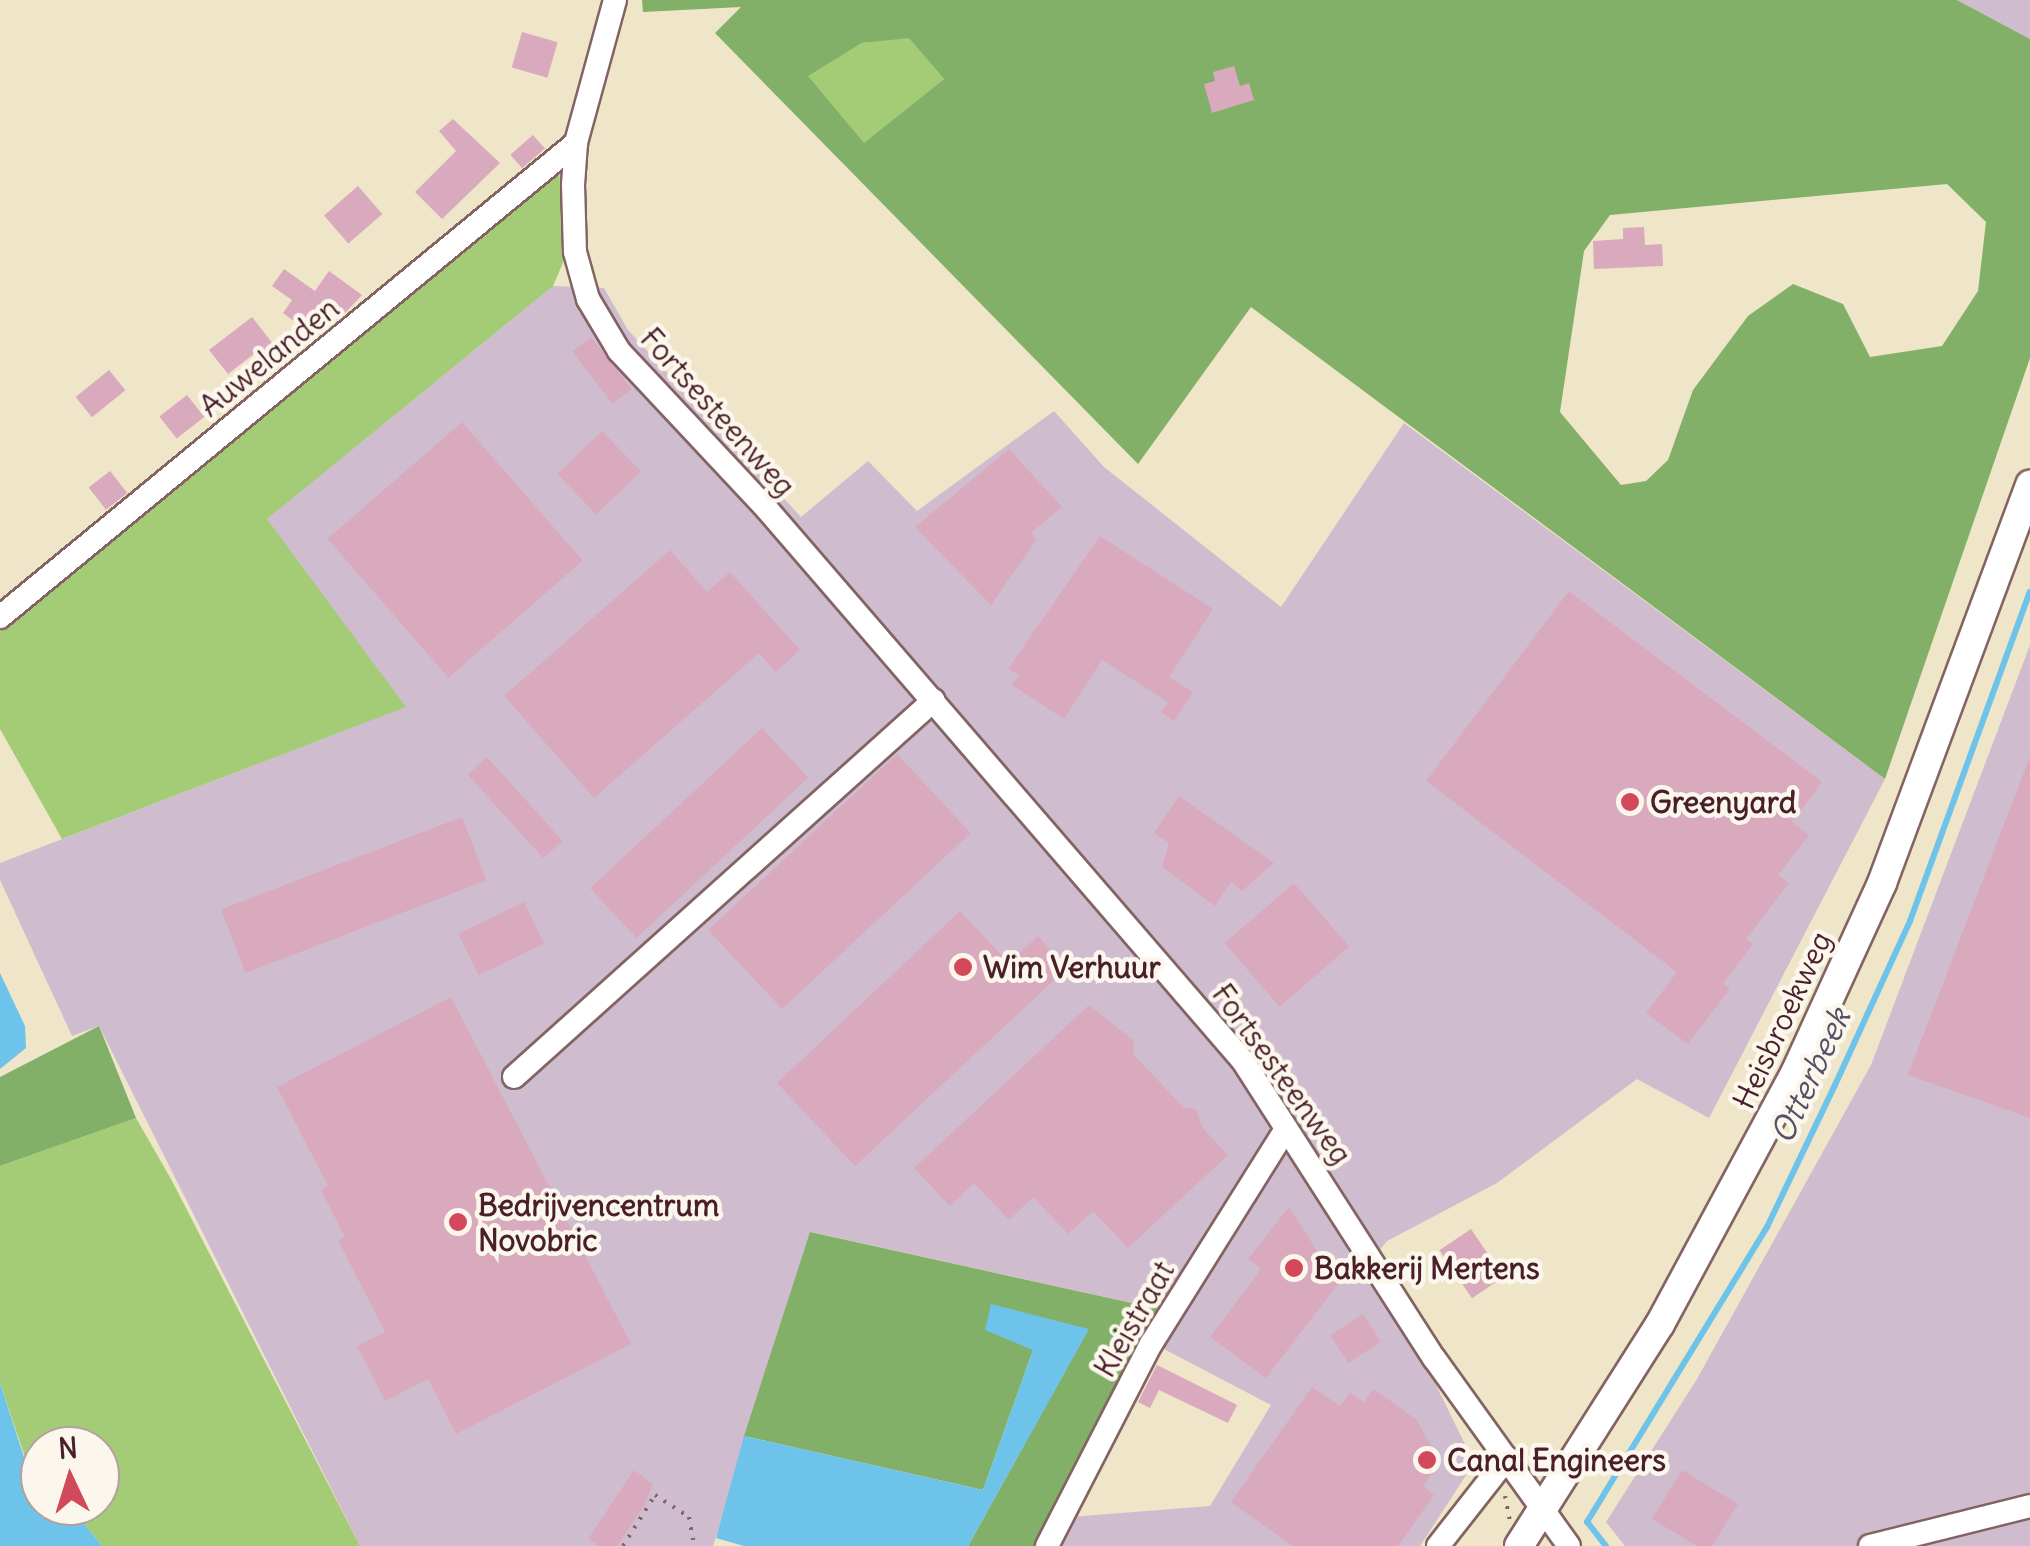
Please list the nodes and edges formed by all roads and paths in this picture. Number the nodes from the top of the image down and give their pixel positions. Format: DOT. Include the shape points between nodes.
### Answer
graph roads {
  1 [pos="615,0"];
  2 [pos="576,144"];
  3 [pos="2030,485"];
  4 [pos="0,616"];
  5 [pos="934,700"];
  6 [pos="514,1077"];
  7 [pos="1286,1130"];
  8 [pos="1507,1458"];
  9 [pos="2030,1506"];
  10 [pos="1542,1514"];
  11 [pos="1520,1543"];
  12 [pos="622,1546"];
  13 [pos="694,1546"];
  14 [pos="1047,1546"];
  15 [pos="1438,1546"];
  16 [pos="1569,1546"];
  17 [pos="1870,1546"];
  1 -- 2 [label="street, Fortsesteenweg"];
  2 -- 4 [label="street, Auwelanden"];
  2 -- 5 [label="street, Fortsesteenweg" via="575,252 588,299 620,351"];
  3 -- 10 [label="main road, Heisbroekweg" via="1882,883 1796,1071 1728,1207"];
  5 -- 6 [label="street"];
  5 -- 7 [label="street, Fortsesteenweg" via="1243,1061"];
  7 -- 8 [label="street, Fortsesteenweg"];
  7 -- 14 [label="street, Kleistraat" via="1151,1344"];
  8 -- 10 [label="street, Fortsesteenweg"];
  8 -- 11 [label="path" via="1506,1510"];
  8 -- 15 [label="street"];
  9 -- 17 [label="street"];
  10 -- 11 [label="main road, Heisbroekweg"];
  10 -- 16 [label="street, Fortsesteenweg"];
  12 -- 13 [label="path" via="655,1495 689,1517"];
}
